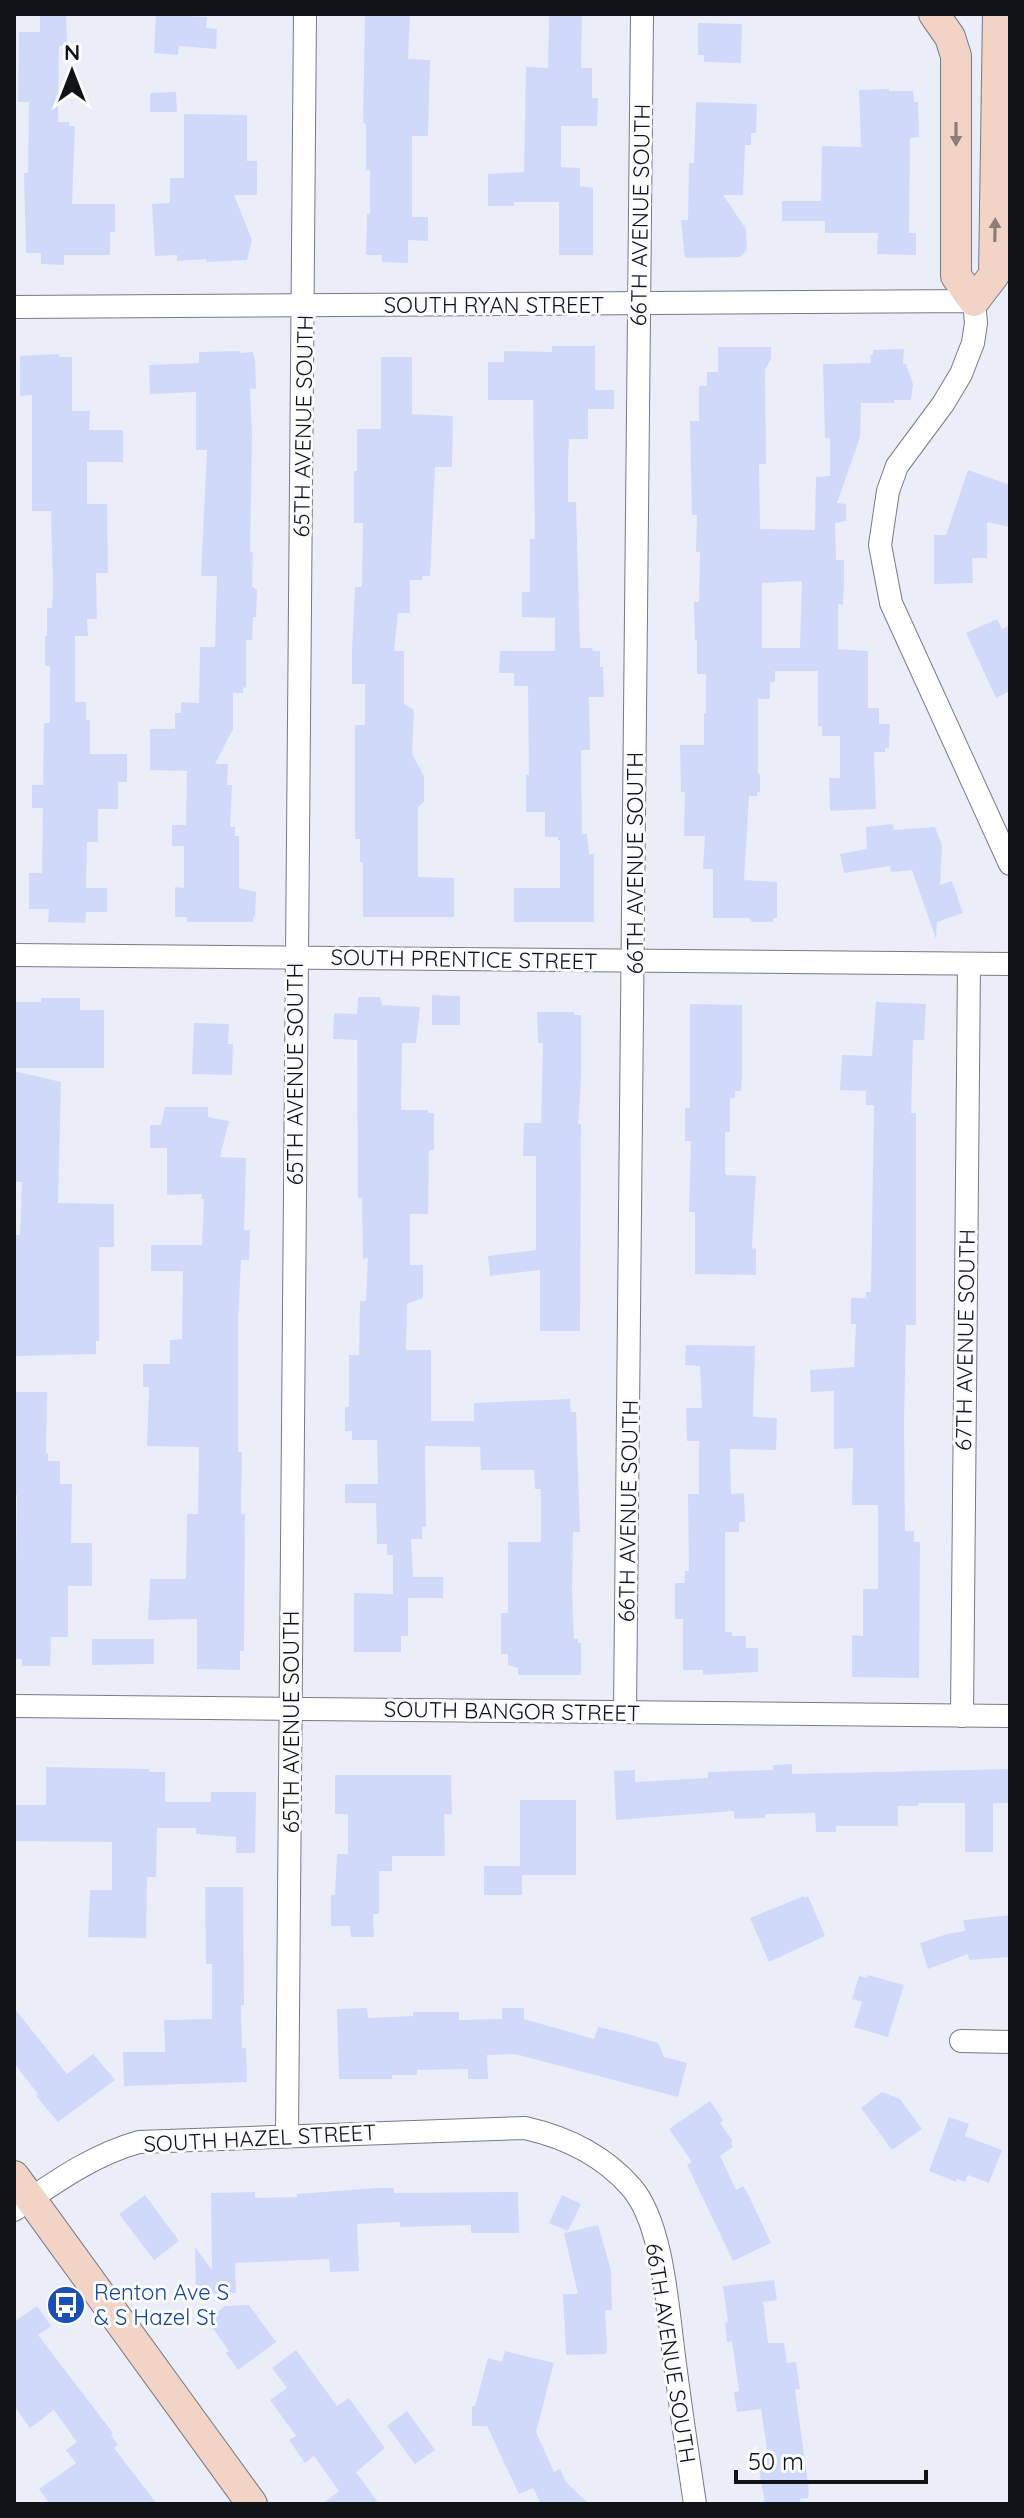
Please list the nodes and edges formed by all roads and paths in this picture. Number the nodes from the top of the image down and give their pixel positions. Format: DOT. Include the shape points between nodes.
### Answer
graph roads {
  1 [pos="305,14"];
  2 [pos="642,14"];
  3 [pos="934,14"];
  4 [pos="998,14"];
  5 [pos="974,301"];
  6 [pos="304,305"];
  7 [pos="639,305"];
  8 [pos="14,307"];
  9 [pos="1010,864"];
  10 [pos="14,955"];
  11 [pos="295,957"];
  12 [pos="634,961"];
  13 [pos="969,964"];
  14 [pos="1010,964"];
  15 [pos="14,1706"];
  16 [pos="291,1709"];
  17 [pos="625,1712"];
  18 [pos="962,1716"];
  19 [pos="1010,1716"];
  20 [pos="961,2041"];
  21 [pos="1010,2042"];
  22 [pos="525,2128"];
  23 [pos="287,2135"];
  24 [pos="20,2195"];
  25 [pos="252,2504"];
  26 [pos="695,2504"];
  1 -- 6 [label="street, 65TH AVENUE SOUTH"];
  2 -- 7 [label="street, 66TH AVENUE SOUTH"];
  3 -- 5 [label="street, one-way" via="956,56 956,276"];
  5 -- 4 [label="street, one-way" via="994,275"];
  5 -- 7 [label="street, SOUTH RYAN STREET"];
  5 -- 9 [label="street" via="973,343 943,404 897,466 880,545 891,603"];
  6 -- 7 [label="street, SOUTH RYAN STREET"];
  6 -- 8 [label="street, SOUTH RYAN STREET"];
  6 -- 11 [label="street, 65TH AVENUE SOUTH"];
  7 -- 12 [label="street, 66TH AVENUE SOUTH"];
  10 -- 11 [label="street, SOUTH PRENTICE STREET"];
  11 -- 12 [label="street, SOUTH PRENTICE STREET"];
  11 -- 16 [label="street, 65TH AVENUE SOUTH"];
  12 -- 13 [label="street, SOUTH PRENTICE STREET"];
  12 -- 17 [label="street, 66TH AVENUE SOUTH"];
  13 -- 14 [label="street, SOUTH PRENTICE STREET"];
  13 -- 18 [label="street, 67TH AVENUE SOUTH"];
  15 -- 16 [label="street, SOUTH BANGOR STREET"];
  16 -- 17 [label="street, SOUTH BANGOR STREET"];
  16 -- 23 [label="street, 65TH AVENUE SOUTH"];
  17 -- 18 [label="street, SOUTH BANGOR STREET"];
  18 -- 19 [label="street, SOUTH BANGOR STREET"];
  20 -- 21 [label="street"];
  22 -- 23 [label="street, SOUTH HAZEL STREET"];
  22 -- 26 [label="street, 66TH AVENUE SOUTH" via="566,2140 611,2168 648,2214 661,2267"];
  23 -- 24 [label="street, SOUTH HAZEL STREET" via="139,2142"];
  24 -- 25 [label="street"];
}
